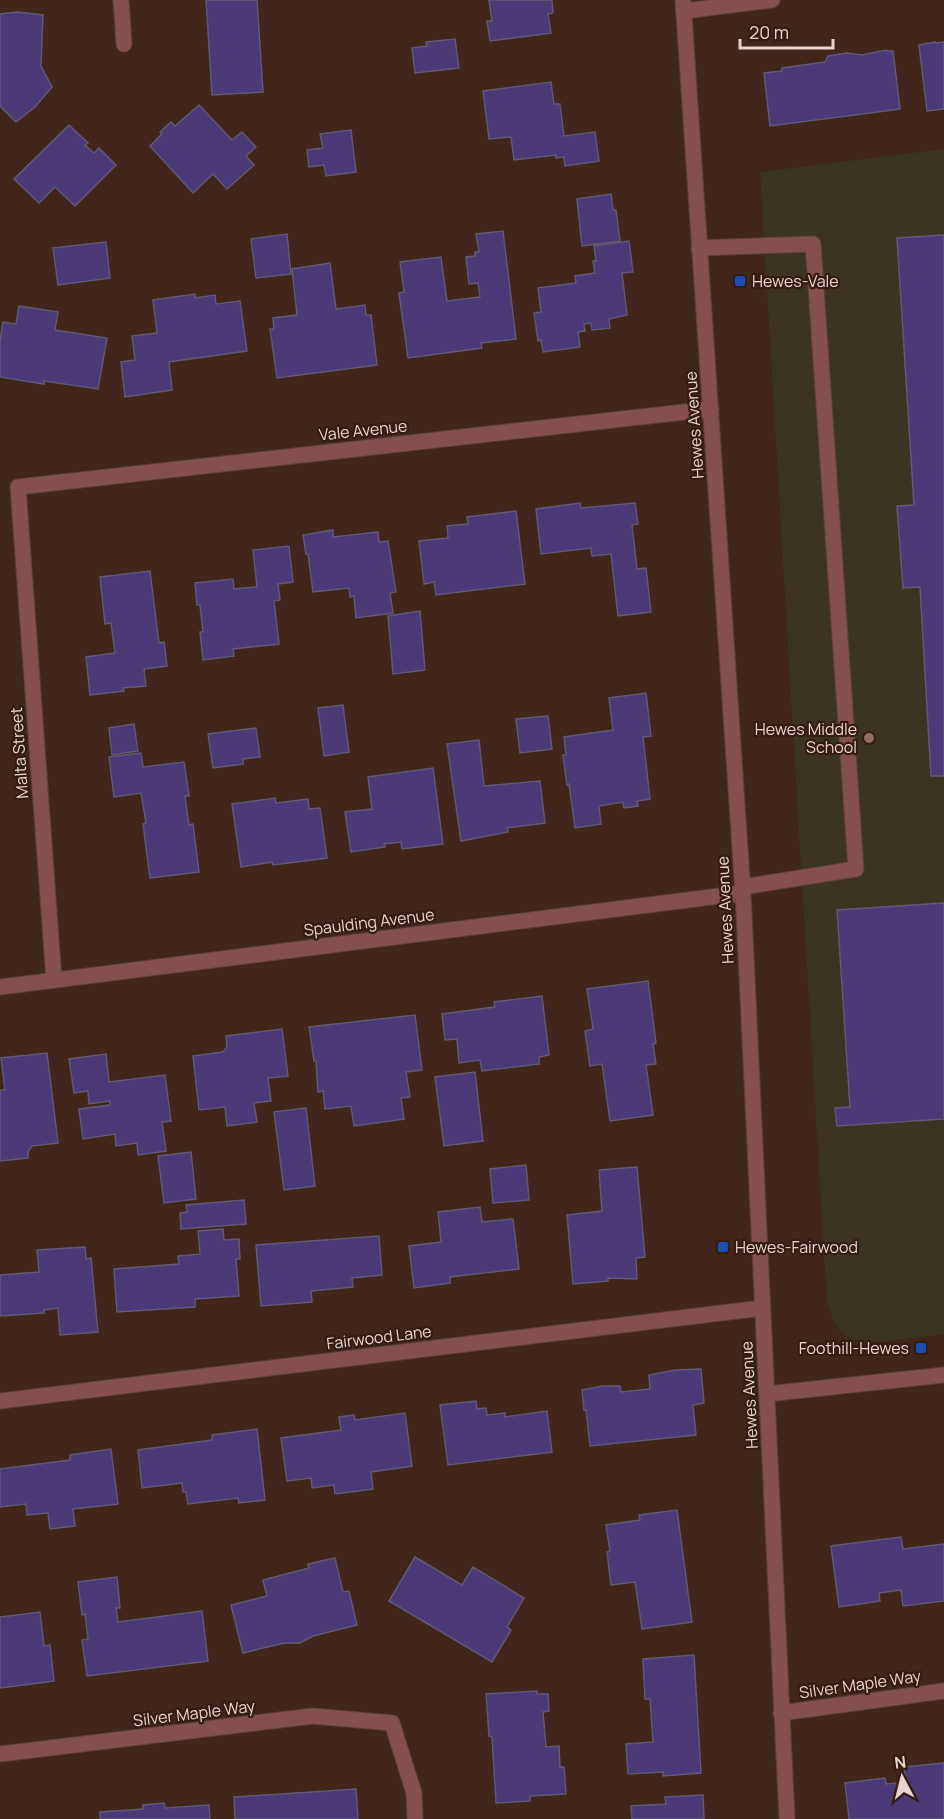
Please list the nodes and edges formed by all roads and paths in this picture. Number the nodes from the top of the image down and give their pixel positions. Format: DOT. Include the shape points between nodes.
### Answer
graph roads {
  1 [pos="121,0"];
  2 [pos="772,0"];
  3 [pos="683,5"];
  4 [pos="124,44"];
  5 [pos="699,248"];
  6 [pos="711,409"];
  7 [pos="18,487"];
  8 [pos="742,890"];
  9 [pos="54,980"];
  10 [pos="0,987"];
  11 [pos="762,1308"];
  12 [pos="944,1375"];
  13 [pos="767,1394"];
  14 [pos="0,1401"];
  15 [pos="944,1691"];
  16 [pos="781,1713"];
  17 [pos="0,1754"];
  18 [pos="415,1819"];
  19 [pos="787,1819"];
  1 -- 4 [label="street"];
  2 -- 3 [label="street"];
  3 -- 5 [label="street, Hewes Avenue"];
  5 -- 6 [label="street, Hewes Avenue"];
  5 -- 8 [label="street, Spaulding Avenue" via="813,244 856,869"];
  6 -- 7 [label="street, Vale Avenue"];
  6 -- 8 [label="street, Hewes Avenue"];
  7 -- 9 [label="street, Malta Street"];
  8 -- 9 [label="street, Spaulding Avenue"];
  8 -- 11 [label="street, Hewes Avenue"];
  9 -- 10 [label="street, Spaulding Avenue"];
  11 -- 13 [label="street, Hewes Avenue"];
  11 -- 14 [label="street, Fairwood Lane"];
  12 -- 13 [label="street"];
  13 -- 16 [label="street, Hewes Avenue"];
  15 -- 16 [label="street, Silver Maple Way"];
  16 -- 19 [label="street, Hewes Avenue"];
  17 -- 18 [label="street, Silver Maple Way" via="313,1716 392,1723 414,1793"];
}
